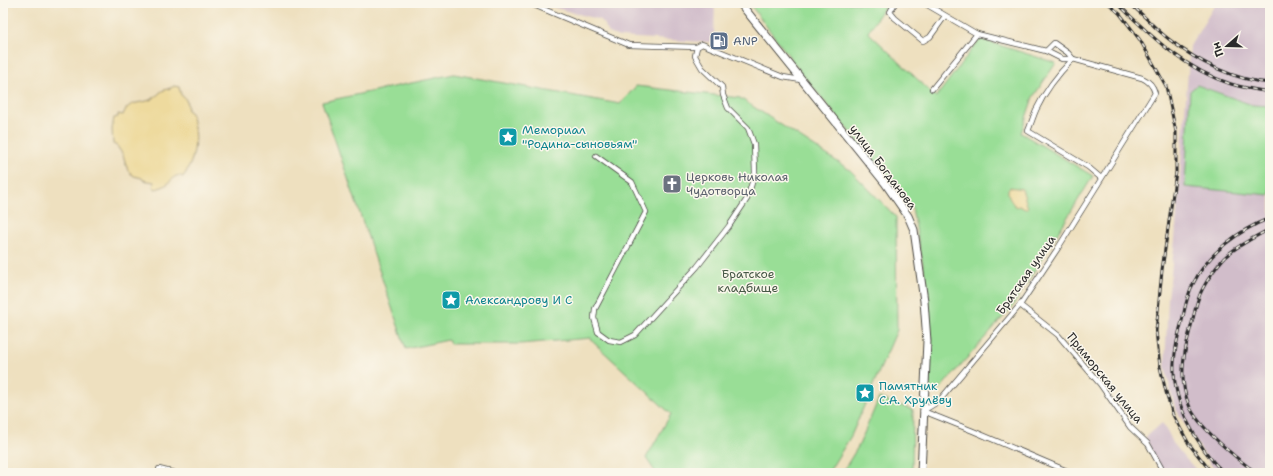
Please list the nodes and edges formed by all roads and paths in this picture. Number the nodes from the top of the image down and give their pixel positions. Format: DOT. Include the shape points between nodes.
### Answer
graph roads {
  1 [pos="529,3"];
  2 [pos="740,3"];
  3 [pos="896,3"];
  4 [pos="924,3"];
  5 [pos="945,16"];
  6 [pos="977,34"];
  7 [pos="697,47"];
  8 [pos="1046,51"];
  9 [pos="1073,60"];
  10 [pos="801,80"];
  11 [pos="932,90"];
  12 [pos="596,156"];
  13 [pos="1102,178"];
  14 [pos="1020,305"];
  15 [pos="923,411"];
  16 [pos="159,469"];
  17 [pos="175,473"];
  18 [pos="921,473"];
  19 [pos="1072,473"];
  20 [pos="1164,473"];
  1 -- 7 [label="street" via="630,45"];
  2 -- 10 [label="main road, улица Богданова"];
  3 -- 5 [label="street" via="890,12 923,41 930,37"];
  4 -- 5 [label="street"];
  5 -- 6 [label="street"];
  6 -- 8 [label="street"];
  6 -- 11 [label="street"];
  7 -- 10 [label="street" via="702,44 783,77"];
  7 -- 12 [label="street" via="695,56 702,68 722,87 728,108 748,128 754,144 755,173 748,199 697,267 635,335 622,342 609,340 598,332 594,318 595,309 646,212 632,182"];
  8 -- 9 [label="street" via="1062,59"];
  8 -- 9 [label="street" via="1054,44 1068,53"];
  9 -- 13 [label="street" via="1043,97 1028,131"];
  9 -- 13 [label="street, Братская улица" via="1142,78 1148,81 1156,92"];
  10 -- 15 [label="main road, улица Богданова" via="884,182 908,216 914,230 927,341"];
  13 -- 14 [label="street, Братская улица"];
  14 -- 15 [label="street, Братская улица" via="939,401"];
  14 -- 20 [label="street, Приморская улица" via="1058,335 1100,384 1130,427 1148,444"];
  15 -- 18 [label="main road, улица Богданова"];
  15 -- 19 [label="street"];
  16 -- 17 [label="street"];
}
